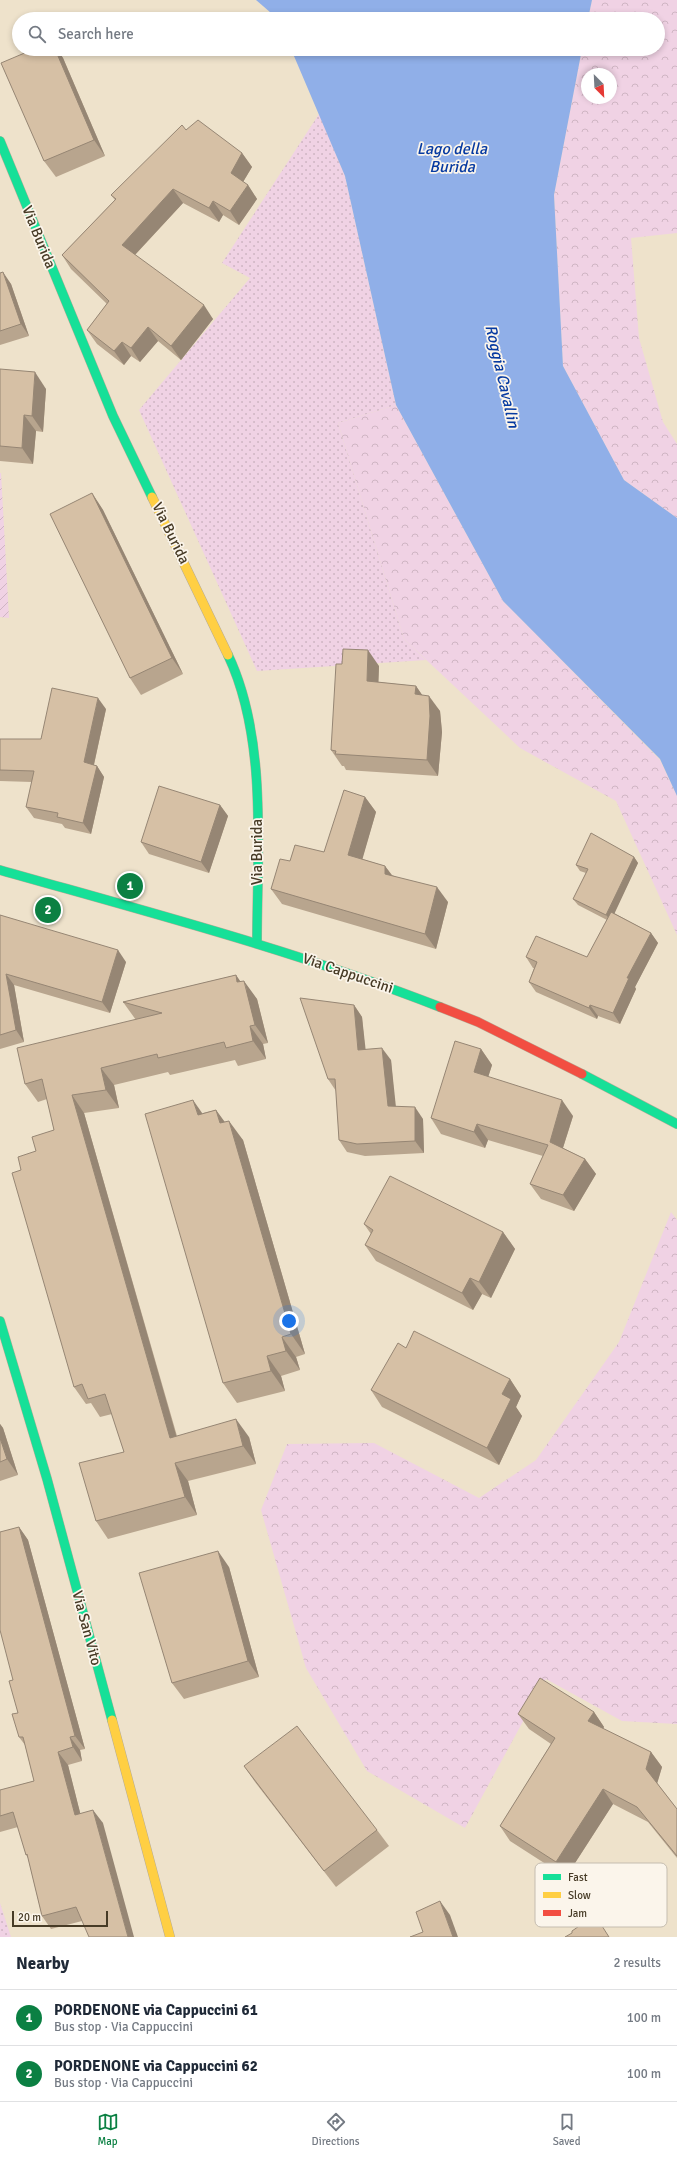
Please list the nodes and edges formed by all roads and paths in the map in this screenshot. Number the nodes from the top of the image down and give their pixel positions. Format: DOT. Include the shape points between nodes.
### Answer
graph roads {
  1 [pos="0,141"];
  2 [pos="0,870"];
  3 [pos="257,943"];
  4 [pos="677,1124"];
  5 [pos="0,1321"];
  6 [pos="170,1937"];
  1 -- 3 [label="street, Via Burida" via="113,416 231,661 250,718 257,786"];
  2 -- 3 [label="street, Via Cappuccini"];
  3 -- 4 [label="street, Via Cappuccini" via="366,978 478,1022"];
  5 -- 6 [label="street, Via San Vito" via="47,1479"];
}
